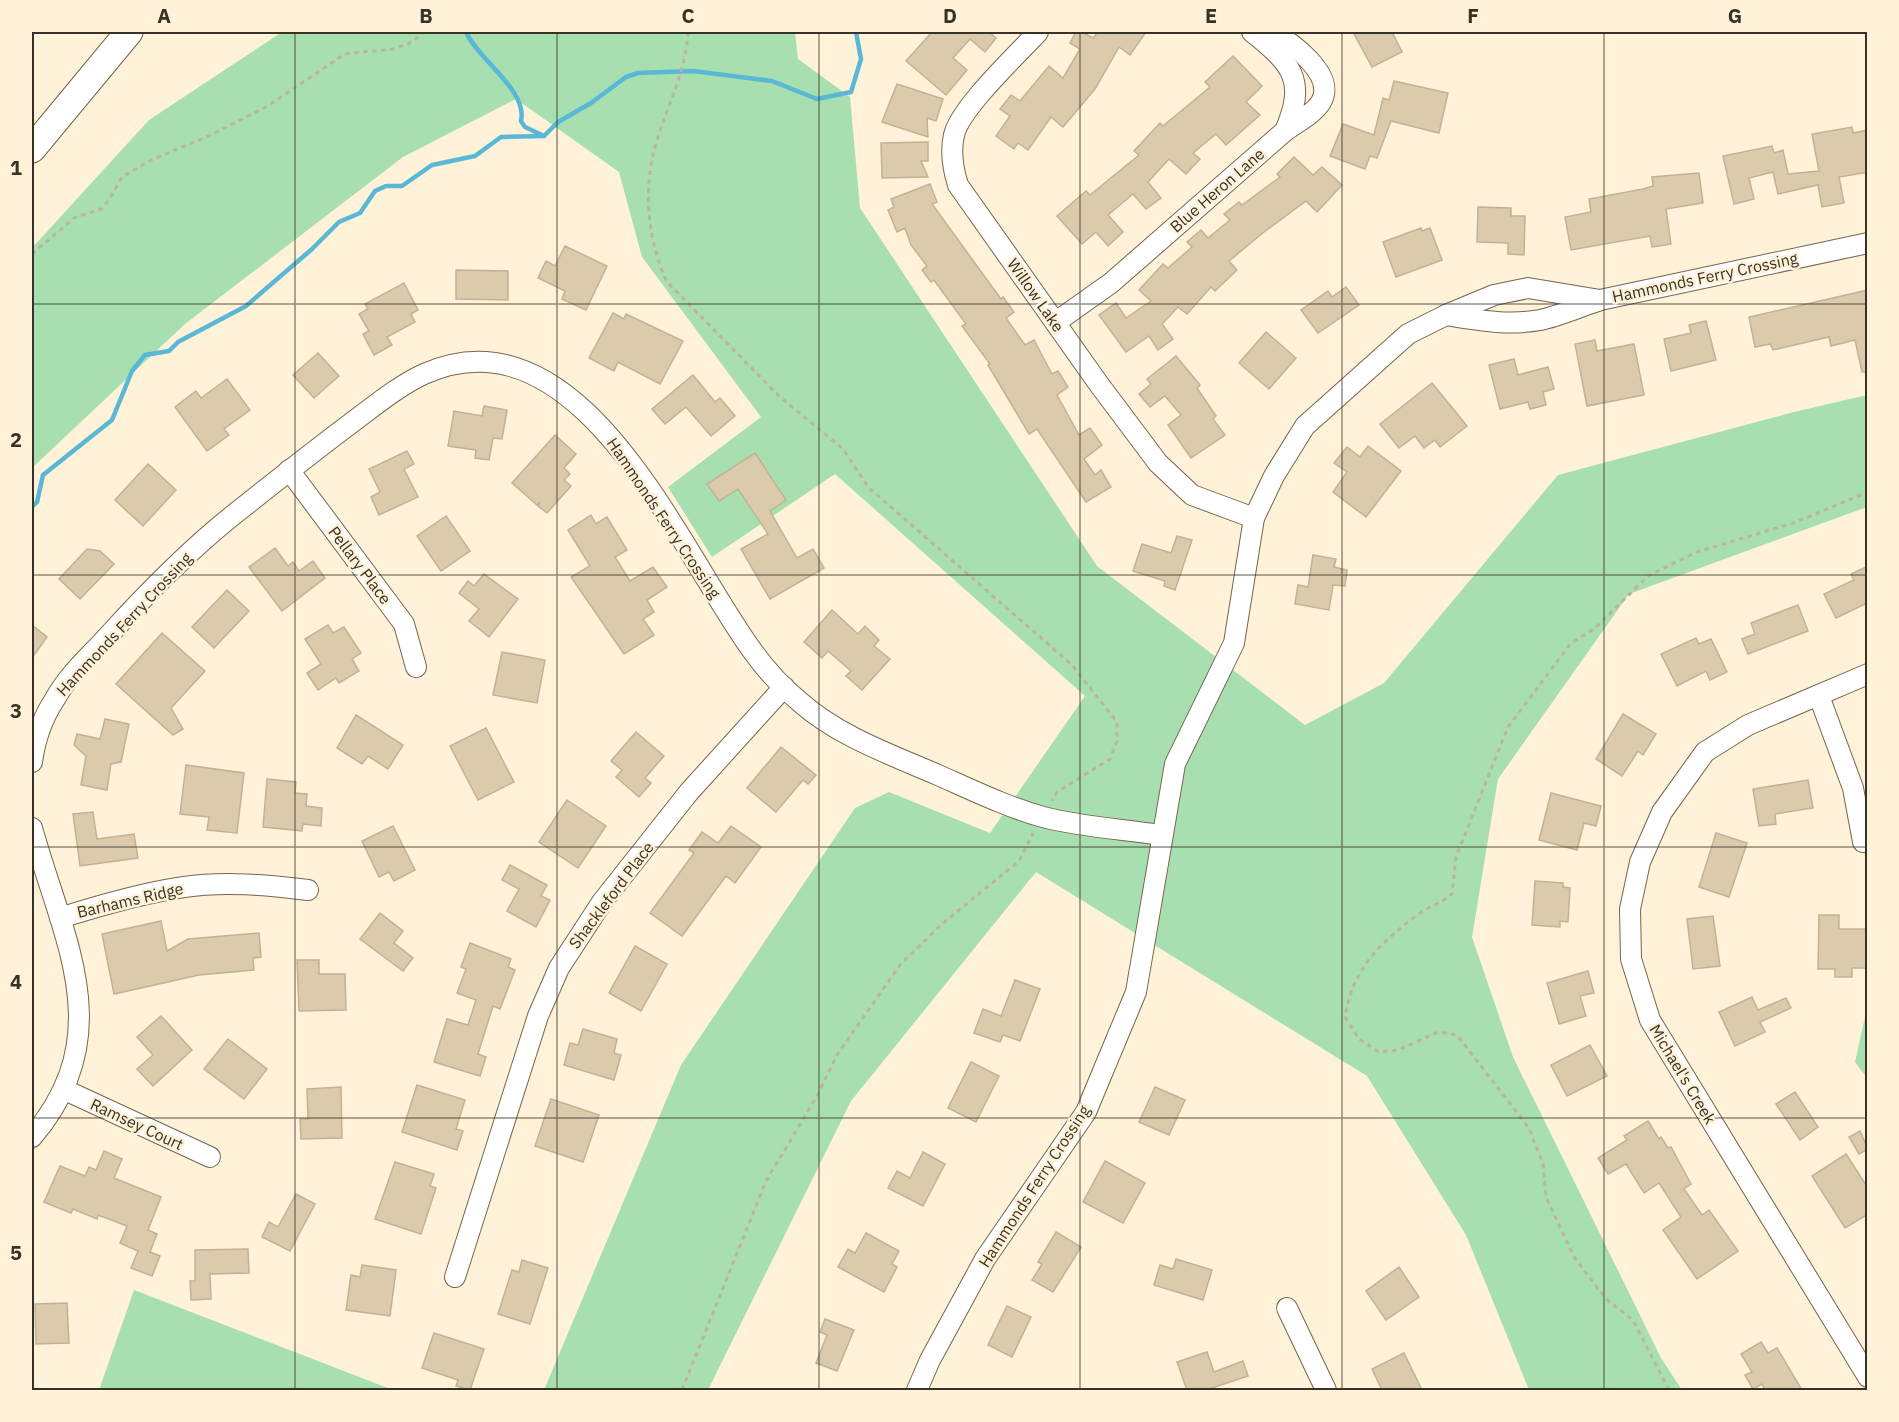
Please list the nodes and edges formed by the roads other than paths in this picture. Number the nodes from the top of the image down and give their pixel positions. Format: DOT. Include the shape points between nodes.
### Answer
graph roads {
  1 [pos="129,32"];
  2 [pos="1038,32"];
  3 [pos="1252,32"];
  4 [pos="1272,32"];
  5 [pos="1285,131"];
  6 [pos="32,149"];
  7 [pos="1868,243"];
  8 [pos="1600,300"];
  9 [pos="1446,315"];
  10 [pos="1056,322"];
  11 [pos="289,470"];
  12 [pos="1254,518"];
  13 [pos="416,667"];
  14 [pos="1868,674"];
  15 [pos="784,687"];
  16 [pos="1819,696"];
  17 [pos="32,762"];
  18 [pos="32,828"];
  19 [pos="1161,835"];
  20 [pos="1863,842"];
  21 [pos="308,890"];
  22 [pos="60,918"];
  23 [pos="65,1090"];
  24 [pos="32,1137"];
  25 [pos="210,1157"];
  26 [pos="455,1276"];
  27 [pos="1287,1308"];
  28 [pos="1868,1377"];
  29 [pos="917,1390"];
  30 [pos="1326,1390"];
  1 -- 6 [label="street"];
  2 -- 10 [label="street, Willow Lake" via="964,114 954,134 952,164 958,185 972,208"];
  3 -- 5 [label="street, Blue Heron Lane" via="1275,51 1296,84 1297,98"];
  4 -- 5 [label="street" via="1314,66 1325,90 1313,111"];
  5 -- 10 [label="street, Blue Heron Lane" via="1111,282"];
  7 -- 8 [label="street, Hammonds Ferry Crossing"];
  8 -- 9 [label="street" via="1541,320 1523,322"];
  8 -- 9 [label="street, Hammonds Ferry Crossing" via="1528,288 1494,295"];
  9 -- 12 [label="street, Hammonds Ferry Crossing" via="1408,334 1305,426"];
  10 -- 12 [label="street, Willow Lake" via="1158,463 1192,495"];
  11 -- 13 [label="street, Pellary Place" via="404,624"];
  11 -- 15 [label="street, Hammonds Ferry Crossing" via="423,374 481,362 531,372 562,391 622,450 754,654"];
  11 -- 17 [label="street, Hammonds Ferry Crossing" via="182,558 68,680 46,715"];
  12 -- 19 [label="street, Hammonds Ferry Crossing" via="1234,643 1174,764"];
  14 -- 16 [label="street, Michael's Creek"];
  15 -- 19 [label="street, Hammonds Ferry Crossing" via="844,732 951,781 1042,816"];
  15 -- 26 [label="street, Shackleford Place" via="682,801 591,917 559,968 538,1016"];
  16 -- 20 [label="street" via="1853,788"];
  16 -- 28 [label="street, Michael's Creek" via="1748,725 1705,752 1662,812 1640,862 1630,909 1631,959 1650,1020"];
  18 -- 22 [label="street"];
  19 -- 29 [label="street, Hammonds Ferry Crossing" via="1136,992 1086,1112 985,1259"];
  21 -- 22 [label="street, Barhams Ridge" via="186,886 114,901"];
  22 -- 23 [label="street" via="80,1003 76,1055"];
  23 -- 24 [label="street"];
  23 -- 25 [label="street, Ramsey Court"];
  27 -- 30 [label="street"];
}
